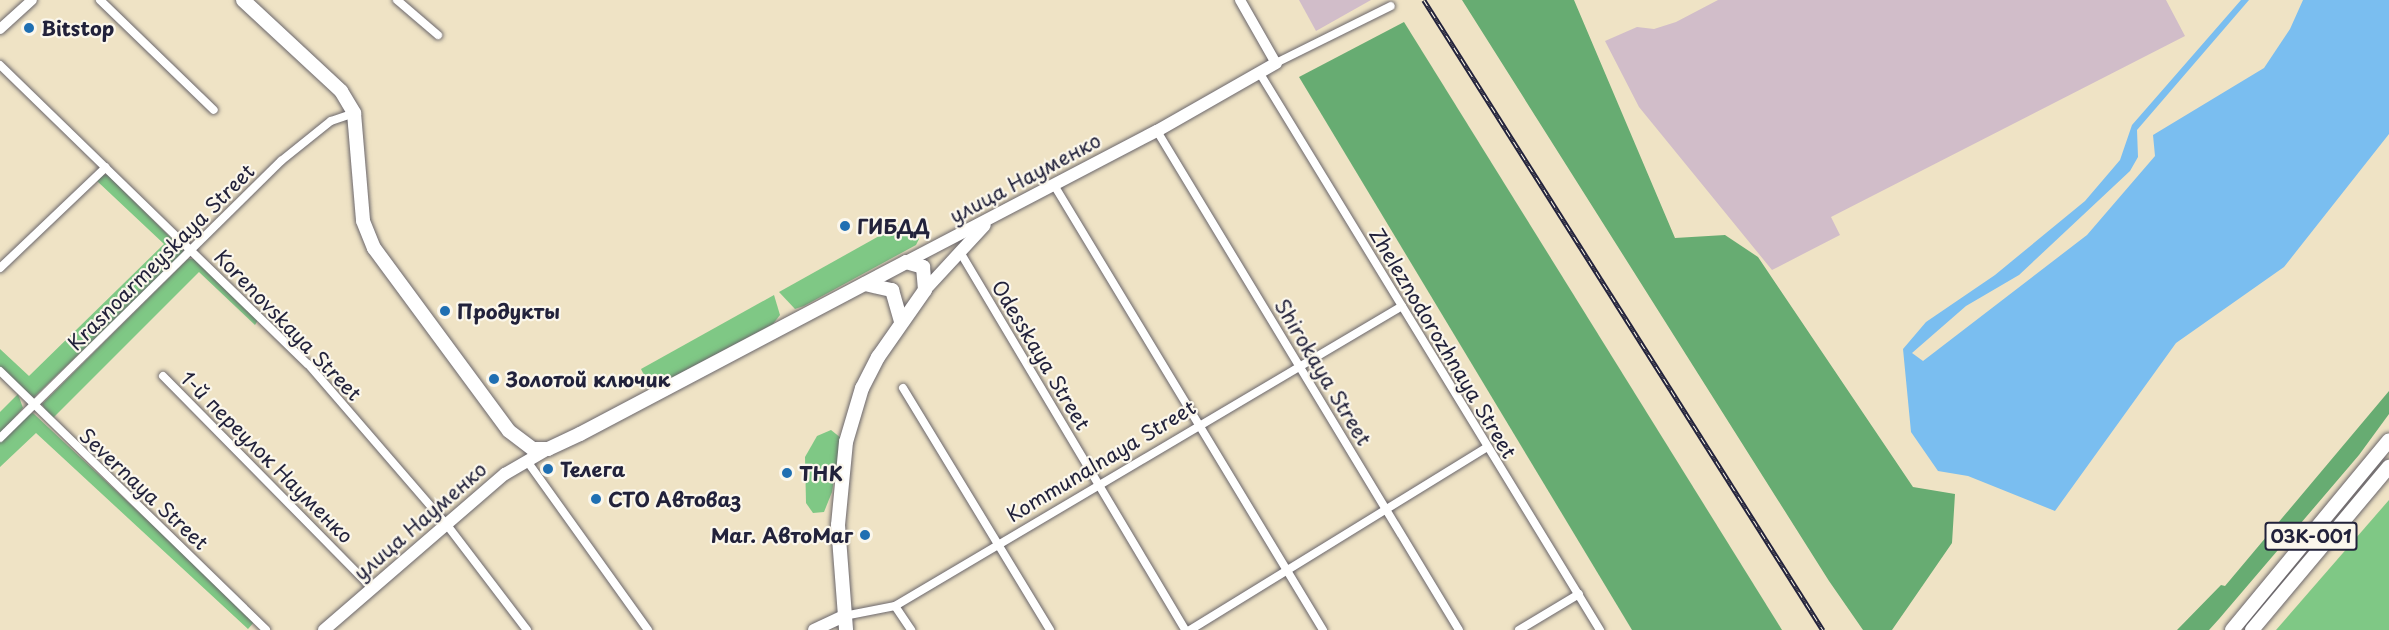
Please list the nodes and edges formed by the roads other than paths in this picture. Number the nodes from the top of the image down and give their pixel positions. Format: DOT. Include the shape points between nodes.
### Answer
graph roads {
  1 [pos="32,0"];
  2 [pos="100,0"];
  3 [pos="243,0"];
  4 [pos="397,0"];
  5 [pos="1240,0"];
  6 [pos="1390,6"];
  7 [pos="0,29"];
  8 [pos="438,35"];
  9 [pos="1276,63"];
  10 [pos="0,65"];
  11 [pos="1259,72"];
  12 [pos="214,110"];
  13 [pos="354,113"];
  14 [pos="1157,131"];
  15 [pos="106,167"];
  16 [pos="1054,185"];
  17 [pos="990,219"];
  18 [pos="192,249"];
  19 [pos="960,252"];
  20 [pos="906,262"];
  21 [pos="0,268"];
  22 [pos="887,283"];
  23 [pos="925,290"];
  24 [pos="1402,306"];
  25 [pos="901,322"];
  26 [pos="1300,365"];
  27 [pos="0,371"];
  28 [pos="164,376"];
  29 [pos="903,388"];
  30 [pos="32,405"];
  31 [pos="1200,423"];
  32 [pos="0,438"];
  33 [pos="2389,440"];
  34 [pos="1486,448"];
  35 [pos="548,449"];
  36 [pos="526,462"];
  37 [pos="2389,467"];
  38 [pos="1098,485"];
  39 [pos="1385,510"];
  40 [pos="447,525"];
  41 [pos="998,545"];
  42 [pos="1286,568"];
  43 [pos="372,588"];
  44 [pos="1579,594"];
  45 [pos="895,606"];
  46 [pos="845,623"];
  47 [pos="266,630"];
  48 [pos="324,630"];
  49 [pos="527,630"];
  50 [pos="648,630"];
  51 [pos="814,630"];
  52 [pos="911,630"];
  53 [pos="1050,630"];
  54 [pos="1185,630"];
  55 [pos="1190,630"];
  56 [pos="1323,630"];
  57 [pos="1459,630"];
  58 [pos="1519,630"];
  59 [pos="1600,630"];
  60 [pos="2232,630"];
  61 [pos="2252,630"];
  1 -- 7 [label="street"];
  2 -- 12 [label="street"];
  3 -- 13 [label="main road" via="332,80"];
  4 -- 8 [label="street"];
  5 -- 9 [label="street"];
  6 -- 9 [label="street, улица Науменко"];
  9 -- 11 [label="main road, улица Науменко"];
  10 -- 15 [label="street, Korenovskaya Street"];
  11 -- 14 [label="main road, улица Науменко"];
  11 -- 24 [label="street, Zheleznodorozhnaya Street"];
  13 -- 18 [label="street, Krasnoarmeyskaya Street" via="331,120 281,161"];
  13 -- 35 [label="main road" via="363,221 374,248 522,445"];
  14 -- 16 [label="main road, улица Науменко"];
  14 -- 26 [label="street, Shirokaya Street"];
  15 -- 18 [label="street, Korenovskaya Street"];
  15 -- 21 [label="street"];
  16 -- 17 [label="main road, улица Науменко"];
  16 -- 31 [label="street"];
  17 -- 19 [label="main road"];
  17 -- 20 [label="main road, улица Науменко"];
  18 -- 30 [label="street, Krasnoarmeyskaya Street"];
  18 -- 40 [label="street, Korenovskaya Street" via="308,364"];
  19 -- 23 [label="main road"];
  19 -- 38 [label="street, Odesskaya Street"];
  20 -- 22 [label="main road, улица Науменко"];
  20 -- 23 [label="main road" via="923,267"];
  22 -- 23 [label="main road" via="910,294"];
  22 -- 25 [label="main road"];
  22 -- 35 [label="main road, улица Науменко" via="863,284"];
  23 -- 25 [label="main road"];
  24 -- 26 [label="street, Kommunalnaya Street"];
  24 -- 34 [label="street, Zheleznodorozhnaya Street"];
  25 -- 46 [label="main road" via="862,388 846,442 838,525"];
  26 -- 31 [label="street, Kommunalnaya Street"];
  26 -- 39 [label="street, Shirokaya Street"];
  27 -- 30 [label="street, Severnaya Street"];
  28 -- 43 [label="street, 1-й переулок Науменко"];
  29 -- 41 [label="street"];
  30 -- 32 [label="street, Krasnoarmeyskaya Street"];
  30 -- 47 [label="street, Severnaya Street"];
  31 -- 38 [label="street, Kommunalnaya Street"];
  31 -- 42 [label="street"];
  33 -- 60 [label="main road, 03К-001"];
  34 -- 39 [label="street"];
  34 -- 44 [label="street, Zheleznodorozhnaya Street"];
  35 -- 36 [label="main road, улица Науменко"];
  36 -- 40 [label="main road, улица Науменко" via="505,474"];
  36 -- 50 [label="street"];
  37 -- 61 [label="main road, 03К-001"];
  38 -- 41 [label="street, Kommunalnaya Street"];
  38 -- 54 [label="street, Odesskaya Street"];
  39 -- 42 [label="street"];
  39 -- 57 [label="street, Shirokaya Street"];
  40 -- 43 [label="main road, улица Науменко"];
  40 -- 49 [label="street, Korenovskaya Street"];
  41 -- 45 [label="street, Kommunalnaya Street"];
  41 -- 53 [label="street"];
  42 -- 55 [label="street"];
  42 -- 56 [label="street"];
  43 -- 48 [label="main road, улица Науменко"];
  44 -- 58 [label="street"];
  44 -- 59 [label="street, Zheleznodorozhnaya Street"];
  45 -- 46 [label="street, Kommunalnaya Street"];
  45 -- 52 [label="street"];
  46 -- 51 [label="main road, Kommunalnaya Street"];
}
